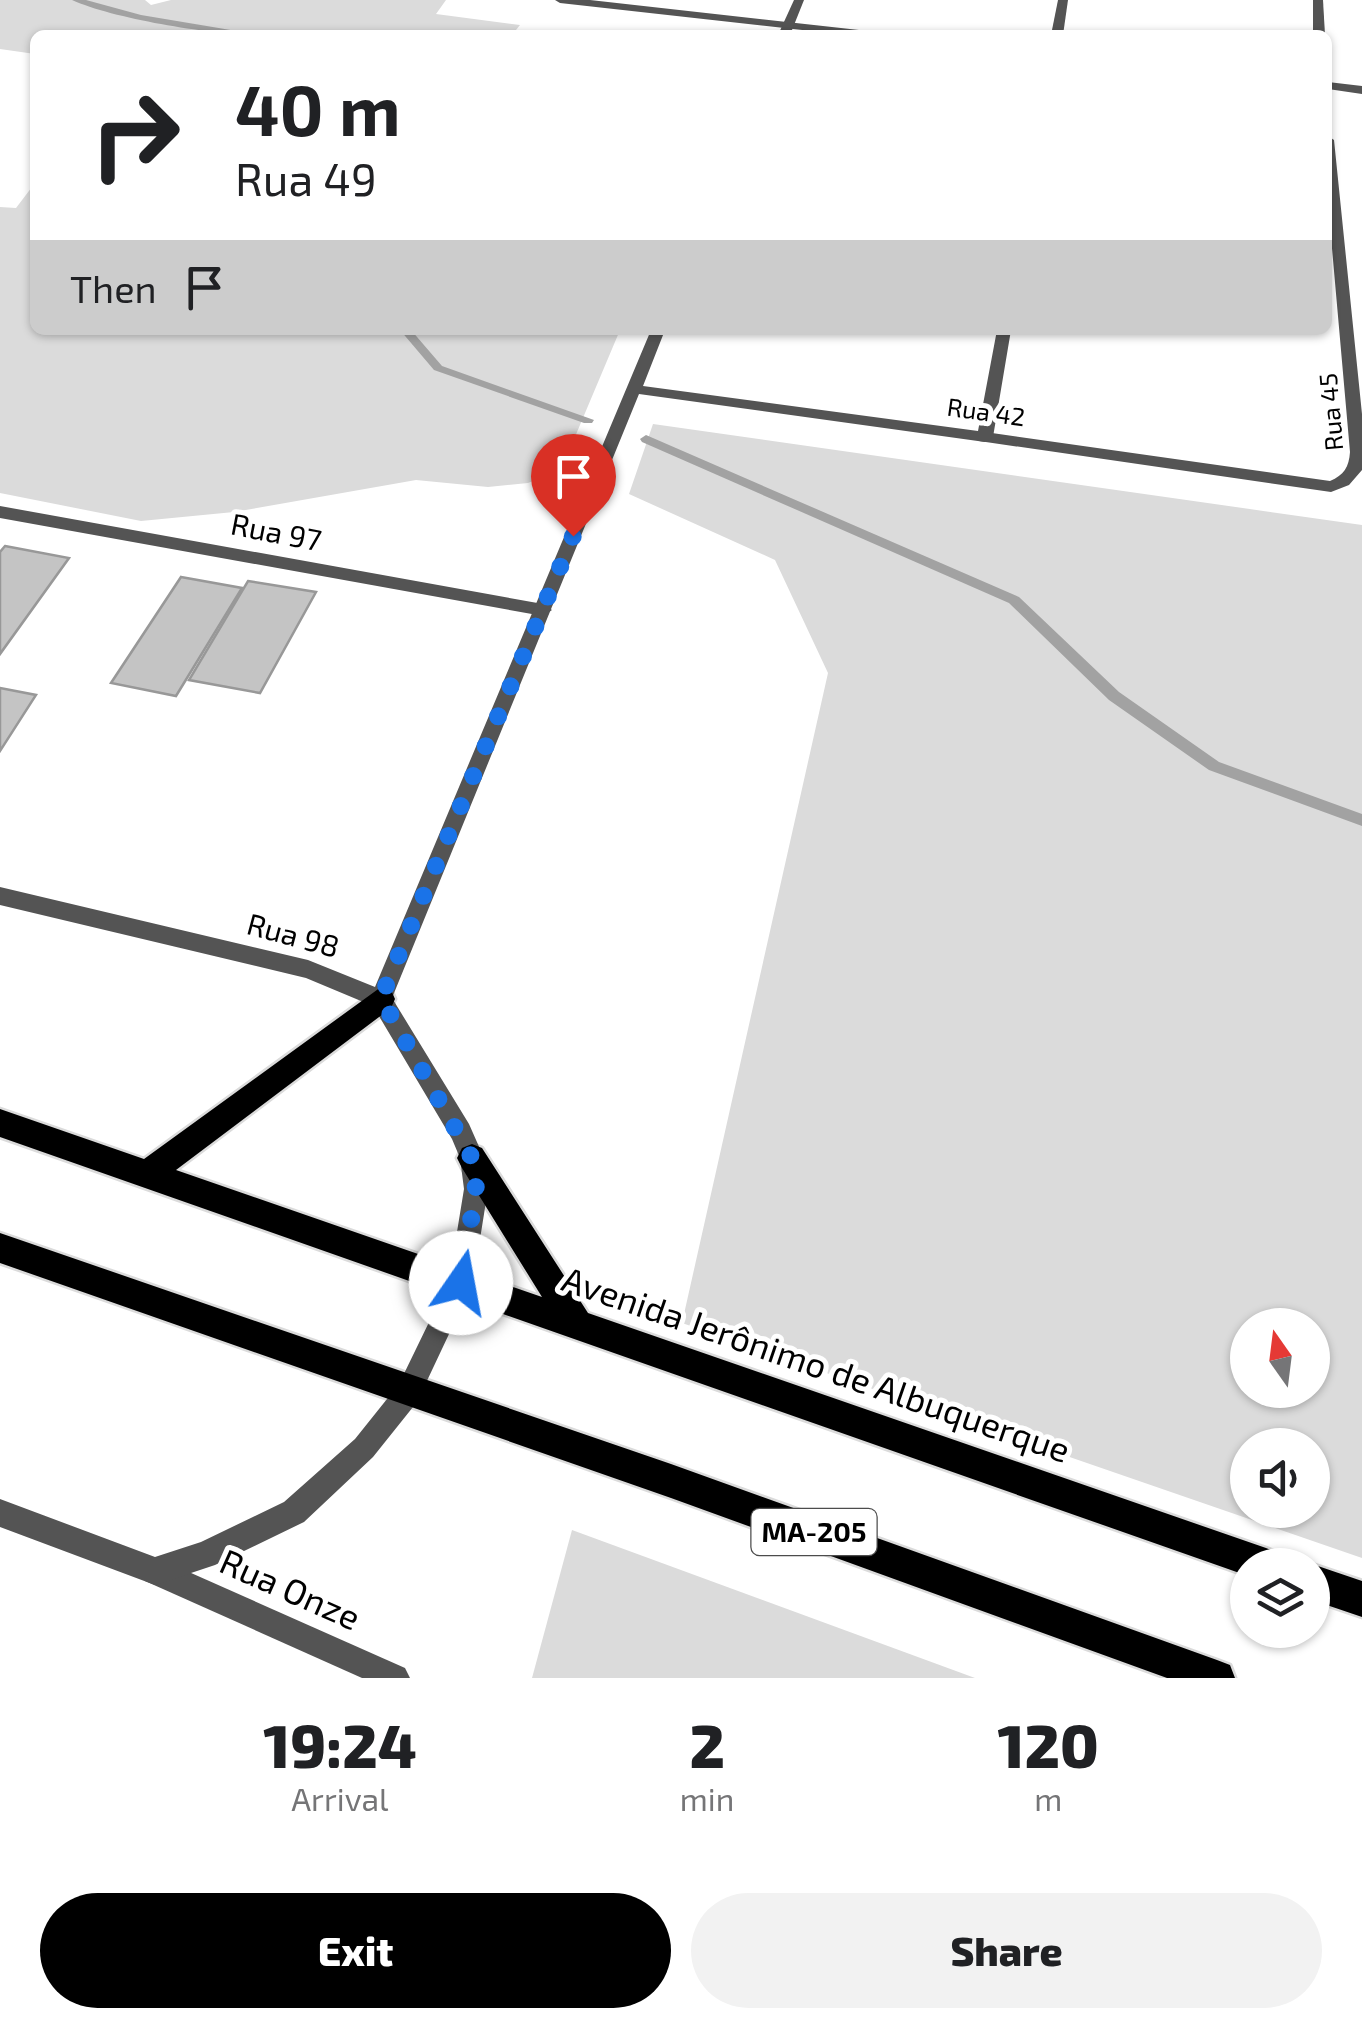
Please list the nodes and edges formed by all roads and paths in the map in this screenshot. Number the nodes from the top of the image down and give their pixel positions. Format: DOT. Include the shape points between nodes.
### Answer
graph roads {
  1 [pos="799,0"];
  2 [pos="1063,0"];
  3 [pos="1318,0"];
  4 [pos="562,1"];
  5 [pos="786,30"];
  6 [pos="1058,30"];
  7 [pos="1320,30"];
  8 [pos="1332,86"];
  9 [pos="1362,90"];
  10 [pos="1332,182"];
  11 [pos="656,335"];
  12 [pos="1003,335"];
  13 [pos="633,388"];
  14 [pos="985,437"];
  15 [pos="1332,487"];
  16 [pos="0,512"];
  17 [pos="542,610"];
  18 [pos="0,896"];
  19 [pos="381,998"];
  20 [pos="0,1123"];
  21 [pos="472,1158"];
  22 [pos="149,1173"];
  23 [pos="0,1248"];
  24 [pos="461,1283"];
  25 [pos="576,1323"];
  26 [pos="408,1393"];
  27 [pos="0,1513"];
  28 [pos="1230,1552"];
  29 [pos="155,1571"];
  30 [pos="1330,1588"];
  31 [pos="1362,1599"];
  32 [pos="396,1678"];
  33 [pos="1217,1678"];
  1 -- 5 [label="street"];
  2 -- 6 [label="street"];
  3 -- 7 [label="street"];
  4 -- 5 [label="street"];
  8 -- 9 [label="street"];
  10 -- 15 [label="street, Rua 45" via="1358,452 1357,468"];
  11 -- 13 [label="street"];
  12 -- 14 [label="street"];
  13 -- 14 [label="street, Rua 42"];
  13 -- 17 [label="street"];
  14 -- 15 [label="street, Rua 42"];
  16 -- 17 [label="street, Rua 97"];
  17 -- 19 [label="street"];
  18 -- 19 [label="street, Rua 98" via="308,969"];
  19 -- 21 [label="street"];
  19 -- 22 [label="main road"];
  20 -- 22 [label="main road, Avenida Jerônimo de Albuquerque"];
  21 -- 24 [label="street" via="474,1208"];
  21 -- 25 [label="main road"];
  22 -- 24 [label="main road, Avenida Jerônimo de Albuquerque"];
  23 -- 26 [label="main road, MA-205"];
  24 -- 25 [label="main road, Avenida Jerônimo de Albuquerque"];
  24 -- 26 [label="street, Rua Onze"];
  25 -- 28 [label="main road, Avenida Jerônimo de Albuquerque"];
  26 -- 29 [label="street, Rua Onze" via="364,1448 294,1512"];
  26 -- 33 [label="main road, MA-205"];
  27 -- 29 [label="street, Rua Onze"];
  29 -- 32 [label="street, Rua Onze"];
  30 -- 31 [label="main road"];
}
